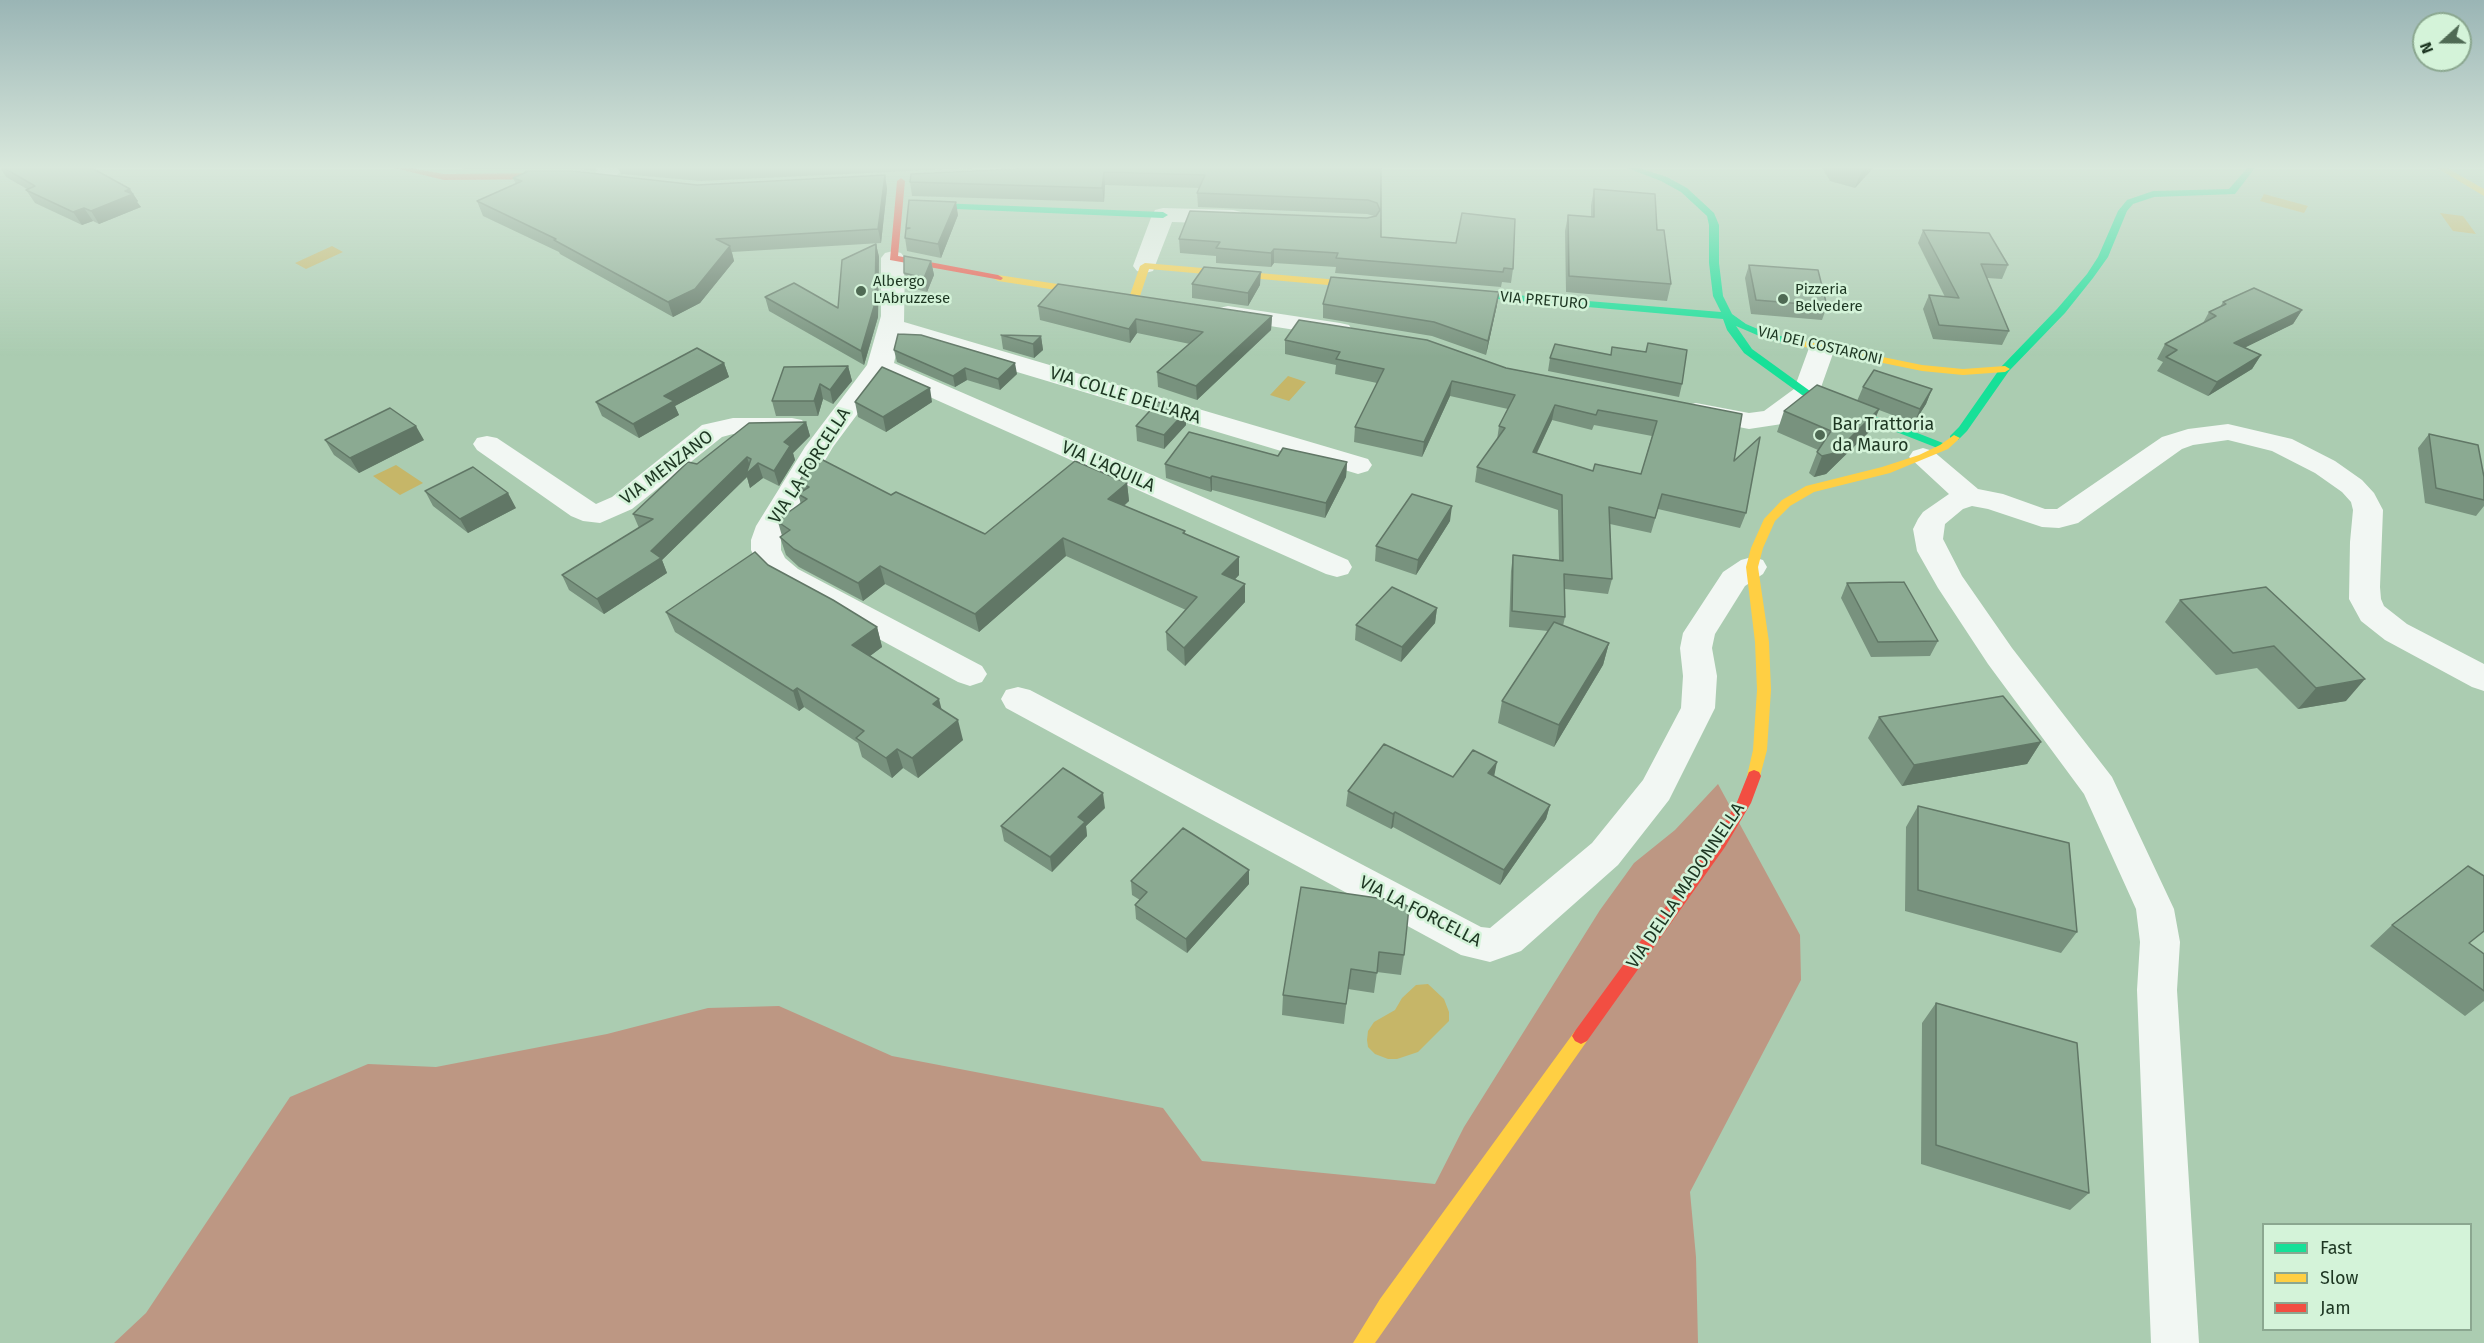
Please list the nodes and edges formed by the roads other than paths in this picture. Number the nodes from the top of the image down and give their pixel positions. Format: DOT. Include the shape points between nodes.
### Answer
graph roads {
  1 [pos="896,231"];
  2 [pos="1157,231"];
  3 [pos="1714,231"];
  4 [pos="2114,231"];
  5 [pos="893,258"];
  6 [pos="1145,266"];
  7 [pos="1389,288"];
  8 [pos="1435,292"];
  9 [pos="1203,309"];
  10 [pos="1728,316"];
  11 [pos="891,326"];
  12 [pos="1363,334"];
  13 [pos="1822,348"];
  14 [pos="880,366"];
  15 [pos="2005,369"];
  16 [pos="1806,393"];
  17 [pos="1670,406"];
  18 [pos="833,426"];
  19 [pos="487,444"];
  20 [pos="1934,452"];
  21 [pos="1358,465"];
  22 [pos="1970,497"];
  23 [pos="1337,567"];
  24 [pos="1752,567"];
  25 [pos="970,674"];
  26 [pos="2484,679"];
  27 [pos="1018,699"];
  28 [pos="1363,1343"];
  29 [pos="2175,1343"];
  1 -- 5 [label="street"];
  2 -- 6 [label="street"];
  3 -- 10 [label="street" via="1718,296"];
  4 -- 15 [label="street, VIA DELLA MADONNELLA" via="2090,276"];
  5 -- 6 [label="street" via="1146,301"];
  5 -- 11 [label="street"];
  6 -- 7 [label="street"];
  8 -- 10 [label="street, VIA PRETURO"];
  9 -- 12 [label="street"];
  10 -- 13 [label="street, VIA DEI COSTARONI" via="1764,335"];
  10 -- 16 [label="street, VIA DEI COSTARONI" via="1732,330 1754,357"];
  11 -- 14 [label="street"];
  11 -- 21 [label="street, VIA COLLE DELL'ARA"];
  13 -- 15 [label="street, VIA DEI COSTARONI" via="1929,369"];
  13 -- 16 [label="street"];
  14 -- 18 [label="street, VIA LA FORCELLA"];
  14 -- 23 [label="street, VIA L'AQUILA"];
  15 -- 20 [label="street, VIA DELLA MADONNELLA" via="1963,429"];
  16 -- 17 [label="street" via="1772,418 1759,421"];
  16 -- 20 [label="street, VIA DEI COSTARONI"];
  18 -- 19 [label="street, VIA MENZANO" via="719,428 622,503 600,514 581,509"];
  18 -- 25 [label="street, VIA LA FORCELLA" via="771,526 766,540 769,557 787,576"];
  20 -- 22 [label="street"];
  20 -- 24 [label="street, VIA DELLA MADONNELLA" via="1810,489 1786,503 1770,519"];
  22 -- 26 [label="street" via="1993,500 2042,518 2059,519 2172,443 2228,432 2268,440 2325,467 2364,499 2368,510 2364,587 2372,613 2396,632"];
  22 -- 29 [label="street" via="1953,503 1933,519 1928,529 1932,551 2000,656 2099,787 2155,909 2160,942 2157,990"];
  24 -- 27 [label="street, VIA LA FORCELLA" via="1734,579 1699,633 1698,708 1656,790 1605,854 1507,939 1491,945 1475,943"];
  24 -- 28 [label="street, VIA DELLA MADONNELLA" via="1764,690 1760,750 1744,802 1720,843"];
}
